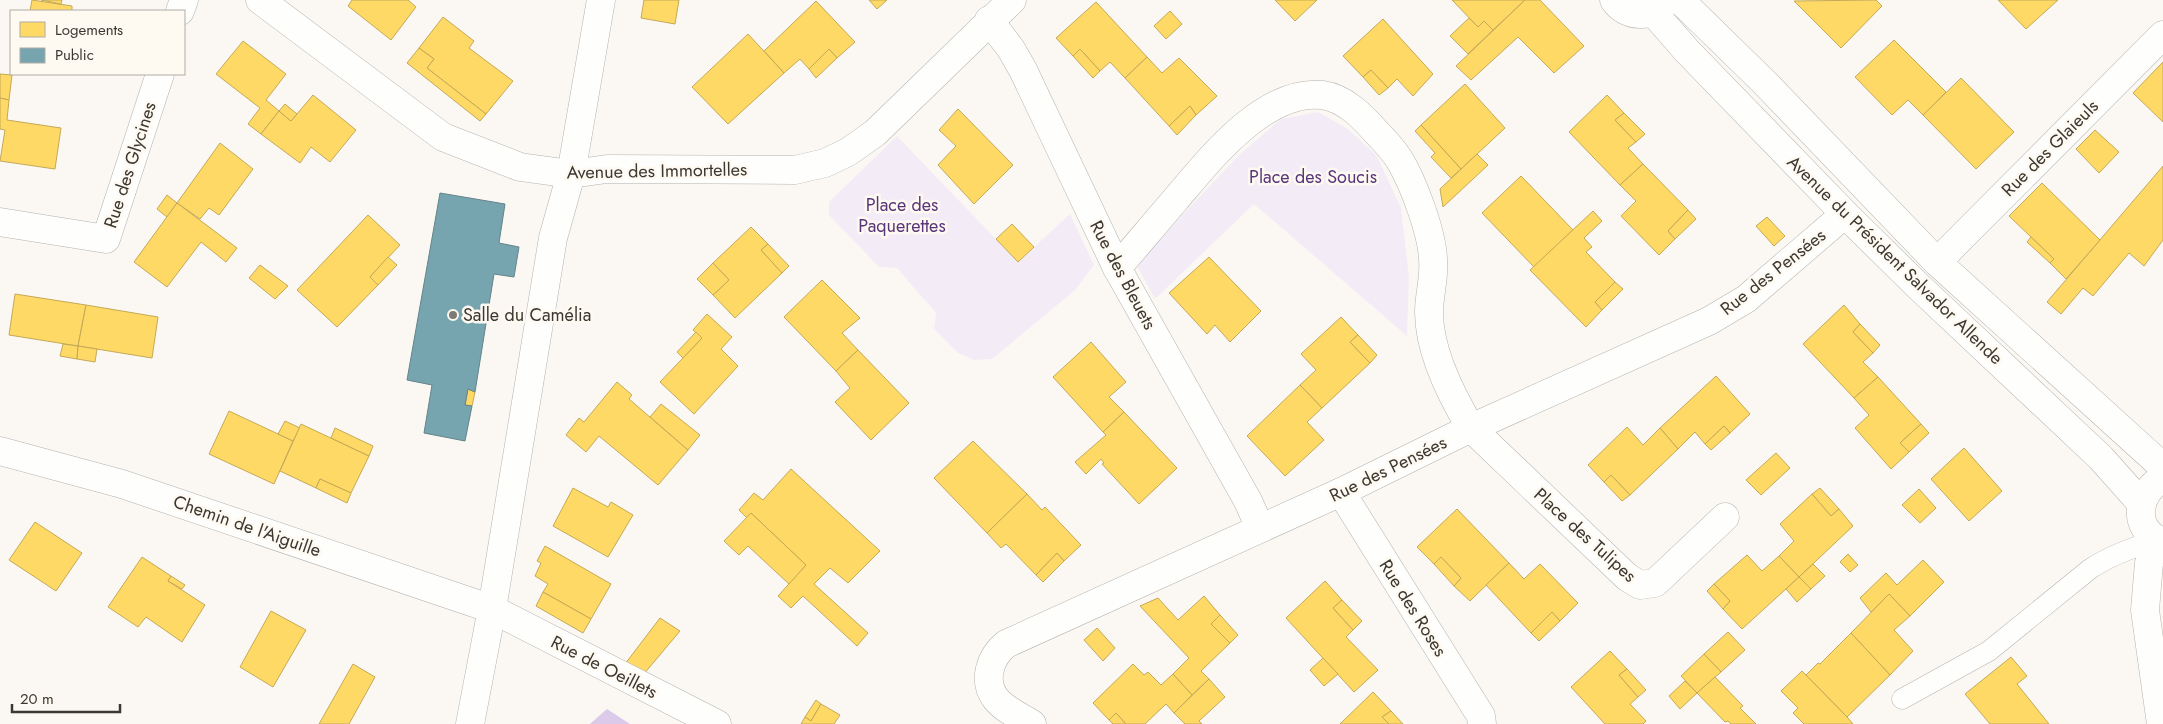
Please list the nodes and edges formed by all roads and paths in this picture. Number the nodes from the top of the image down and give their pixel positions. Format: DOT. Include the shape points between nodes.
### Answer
graph roads {
  1 [pos="260,0"];
  2 [pos="602,0"];
  3 [pos="1012,0"];
  4 [pos="1614,0"];
  5 [pos="1680,0"];
  6 [pos="1659,6"];
  7 [pos="989,20"];
  8 [pos="2163,35"];
  9 [pos="160,75"];
  10 [pos="571,174"];
  11 [pos="1845,214"];
  12 [pos="0,222"];
  13 [pos="1938,262"];
  14 [pos="1117,268"];
  15 [pos="1471,428"];
  16 [pos="0,451"];
  17 [pos="2163,467"];
  18 [pos="2163,478"];
  19 [pos="1341,492"];
  20 [pos="2141,503"];
  21 [pos="1725,517"];
  22 [pos="1260,528"];
  23 [pos="2160,541"];
  24 [pos="492,609"];
  25 [pos="1902,699"];
  26 [pos="470,724"];
  27 [pos="717,724"];
  28 [pos="1032,724"];
  29 [pos="1482,724"];
  30 [pos="2161,724"];
  1 -- 10 [label="street, Avenue des Immortelles" via="443,137 520,167"];
  2 -- 10 [label="street"];
  3 -- 7 [label="street, Avenue des Immortelles"];
  4 -- 6 [label="street" via="1627,12 1640,14"];
  5 -- 13 [label="street, Avenue du Président Salvador Allende"];
  6 -- 11 [label="street, Avenue du Président Salvador Allende" via="1687,51"];
  7 -- 10 [label="street, Avenue des Immortelles" via="875,132 848,152 825,163 795,170 607,169"];
  7 -- 14 [label="street, Rue des Bleuets" via="1022,70"];
  8 -- 13 [label="street, Rue des Glaieuls"];
  9 -- 12 [label="street, Rue des Glycines" via="106,239"];
  10 -- 24 [label="street" via="553,238"];
  11 -- 15 [label="street, Rue des Pensées" via="1746,298 1709,321"];
  11 -- 20 [label="street, Avenue du Président Salvador Allende" via="2101,458"];
  13 -- 17 [label="street, Avenue du Président Salvador Allende"];
  14 -- 15 [label="street" via="1215,154 1262,113 1304,96 1323,95 1341,101 1362,116 1399,158 1410,182 1427,228 1434,259 1430,336 1456,403"];
  14 -- 22 [label="street, Rue des Bleuets"];
  15 -- 19 [label="street, Rue des Pensées"];
  15 -- 21 [label="street, Place des Tulipes" via="1627,577 1640,585 1655,583"];
  16 -- 24 [label="street, Chemin de l'Aiguille" via="122,484"];
  18 -- 20 [label="street" via="2153,484"];
  19 -- 22 [label="street, Rue des Pensées"];
  19 -- 29 [label="street, Rue des Roses" via="1477,709"];
  20 -- 23 [label="street" via="2143,524 2149,534"];
  22 -- 28 [label="street, Rue des Pensées" via="1006,644 996,653 989,668 989,683 996,699"];
  23 -- 25 [label="lane" via="2107,558 1989,651"];
  23 -- 30 [label="street" via="2149,563 2145,610"];
  24 -- 26 [label="street"];
  24 -- 27 [label="street, Rue de Oeillets"];
}
